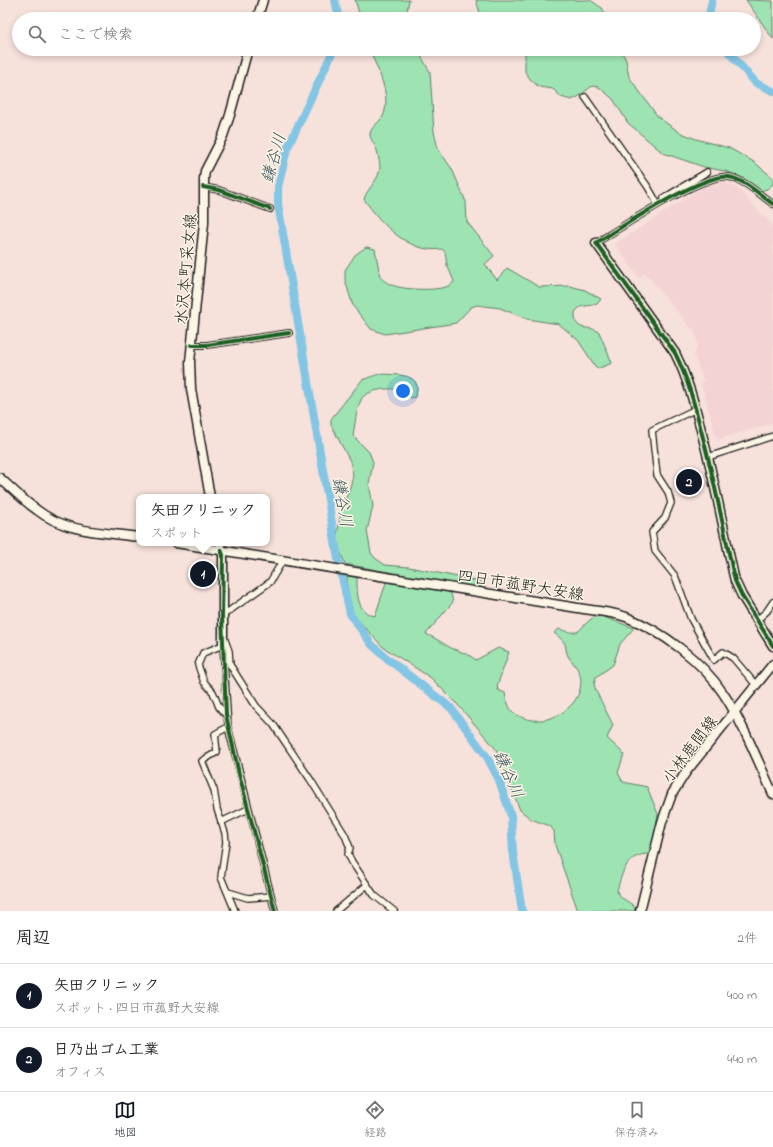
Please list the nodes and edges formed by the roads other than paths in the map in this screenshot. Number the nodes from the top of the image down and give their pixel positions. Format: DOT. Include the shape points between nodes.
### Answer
graph roads {
  1 [pos="263,0"];
  2 [pos="259,12"];
  3 [pos="246,56"];
  4 [pos="585,97"];
  5 [pos="707,172"];
  6 [pos="203,187"];
  7 [pos="773,204"];
  8 [pos="656,205"];
  9 [pos="270,209"];
  10 [pos="596,243"];
  11 [pos="289,333"];
  12 [pos="192,345"];
  13 [pos="696,409"];
  14 [pos="773,436"];
  15 [pos="708,457"];
  16 [pos="0,478"];
  17 [pos="209,494"];
  18 [pos="136,537"];
  19 [pos="220,546"];
  20 [pos="287,561"];
  21 [pos="773,602"];
  22 [pos="222,617"];
  23 [pos="757,620"];
  24 [pos="223,634"];
  25 [pos="223,645"];
  26 [pos="773,646"];
  27 [pos="773,664"];
  28 [pos="756,685"];
  29 [pos="734,713"];
  30 [pos="226,715"];
  31 [pos="228,727"];
  32 [pos="773,794"];
  33 [pos="248,809"];
  34 [pos="221,822"];
  35 [pos="367,885"];
  36 [pos="228,892"];
  37 [pos="271,896"];
  38 [pos="235,911"];
  39 [pos="275,911"];
  40 [pos="336,911"];
  41 [pos="394,911"];
  42 [pos="640,911"];
  1 -- 2 [label="main road"];
  3 -- 6 [label="main road, 水沢本町采女線" via="230,115 205,171"];
  4 -- 8 [label="street" via="648,187 656,200"];
  5 -- 8 [label="street"];
  6 -- 9 [label="street" via="219,190"];
  6 -- 12 [label="main road, 水沢本町采女線" via="204,223"];
  7 -- 8 [label="street" via="738,180 728,177 710,180"];
  8 -- 10 [label="street"];
  10 -- 13 [label="main road" via="675,353"];
  11 -- 12 [label="street"];
  12 -- 17 [label="main road, 水沢本町采女線" via="191,389"];
  13 -- 15 [label="main road"];
  13 -- 28 [label="street" via="652,430 657,475 668,492 671,503 665,518 652,532 654,551 675,576 691,619 714,660 723,652 733,658"];
  14 -- 15 [label="street"];
  15 -- 23 [label="main road" via="735,581"];
  16 -- 18 [label="main road" via="37,510 55,521 78,529"];
  19 -- 20 [label="main road, 四日市菰野大安線"];
  19 -- 22 [label="main road" via="223,560"];
  20 -- 22 [label="street" via="270,582"];
  20 -- 29 [label="main road, 四日市菰野大安線" via="584,608 625,617 667,639 688,655 722,692"];
  21 -- 23 [label="street"];
  22 -- 24 [label="main road"];
  23 -- 26 [label="main road"];
  24 -- 25 [label="main road"];
  24 -- 35 [label="street" via="229,651 230,665 256,706 273,724 310,779 345,836 350,848 348,854"];
  25 -- 30 [label="street"];
  25 -- 30 [label="street" via="203,652 198,665 204,682 216,695 219,707"];
  27 -- 28 [label="main road, 小林鹿間線"];
  28 -- 29 [label="main road, 小林鹿間線"];
  29 -- 32 [label="main road, 四日市菰野大安線"];
  29 -- 42 [label="main road, 小林鹿間線" via="686,772 672,794 662,822"];
  30 -- 31 [label="street"];
  31 -- 33 [label="street"];
  31 -- 34 [label="street" via="215,734 217,752 202,761 214,790"];
  33 -- 34 [label="street"];
  33 -- 37 [label="street"];
  34 -- 36 [label="street" via="226,842 221,877"];
  35 -- 40 [label="street"];
  35 -- 41 [label="street" via="374,895"];
  36 -- 37 [label="street" via="248,898"];
  36 -- 38 [label="street"];
  37 -- 39 [label="street"];
}
